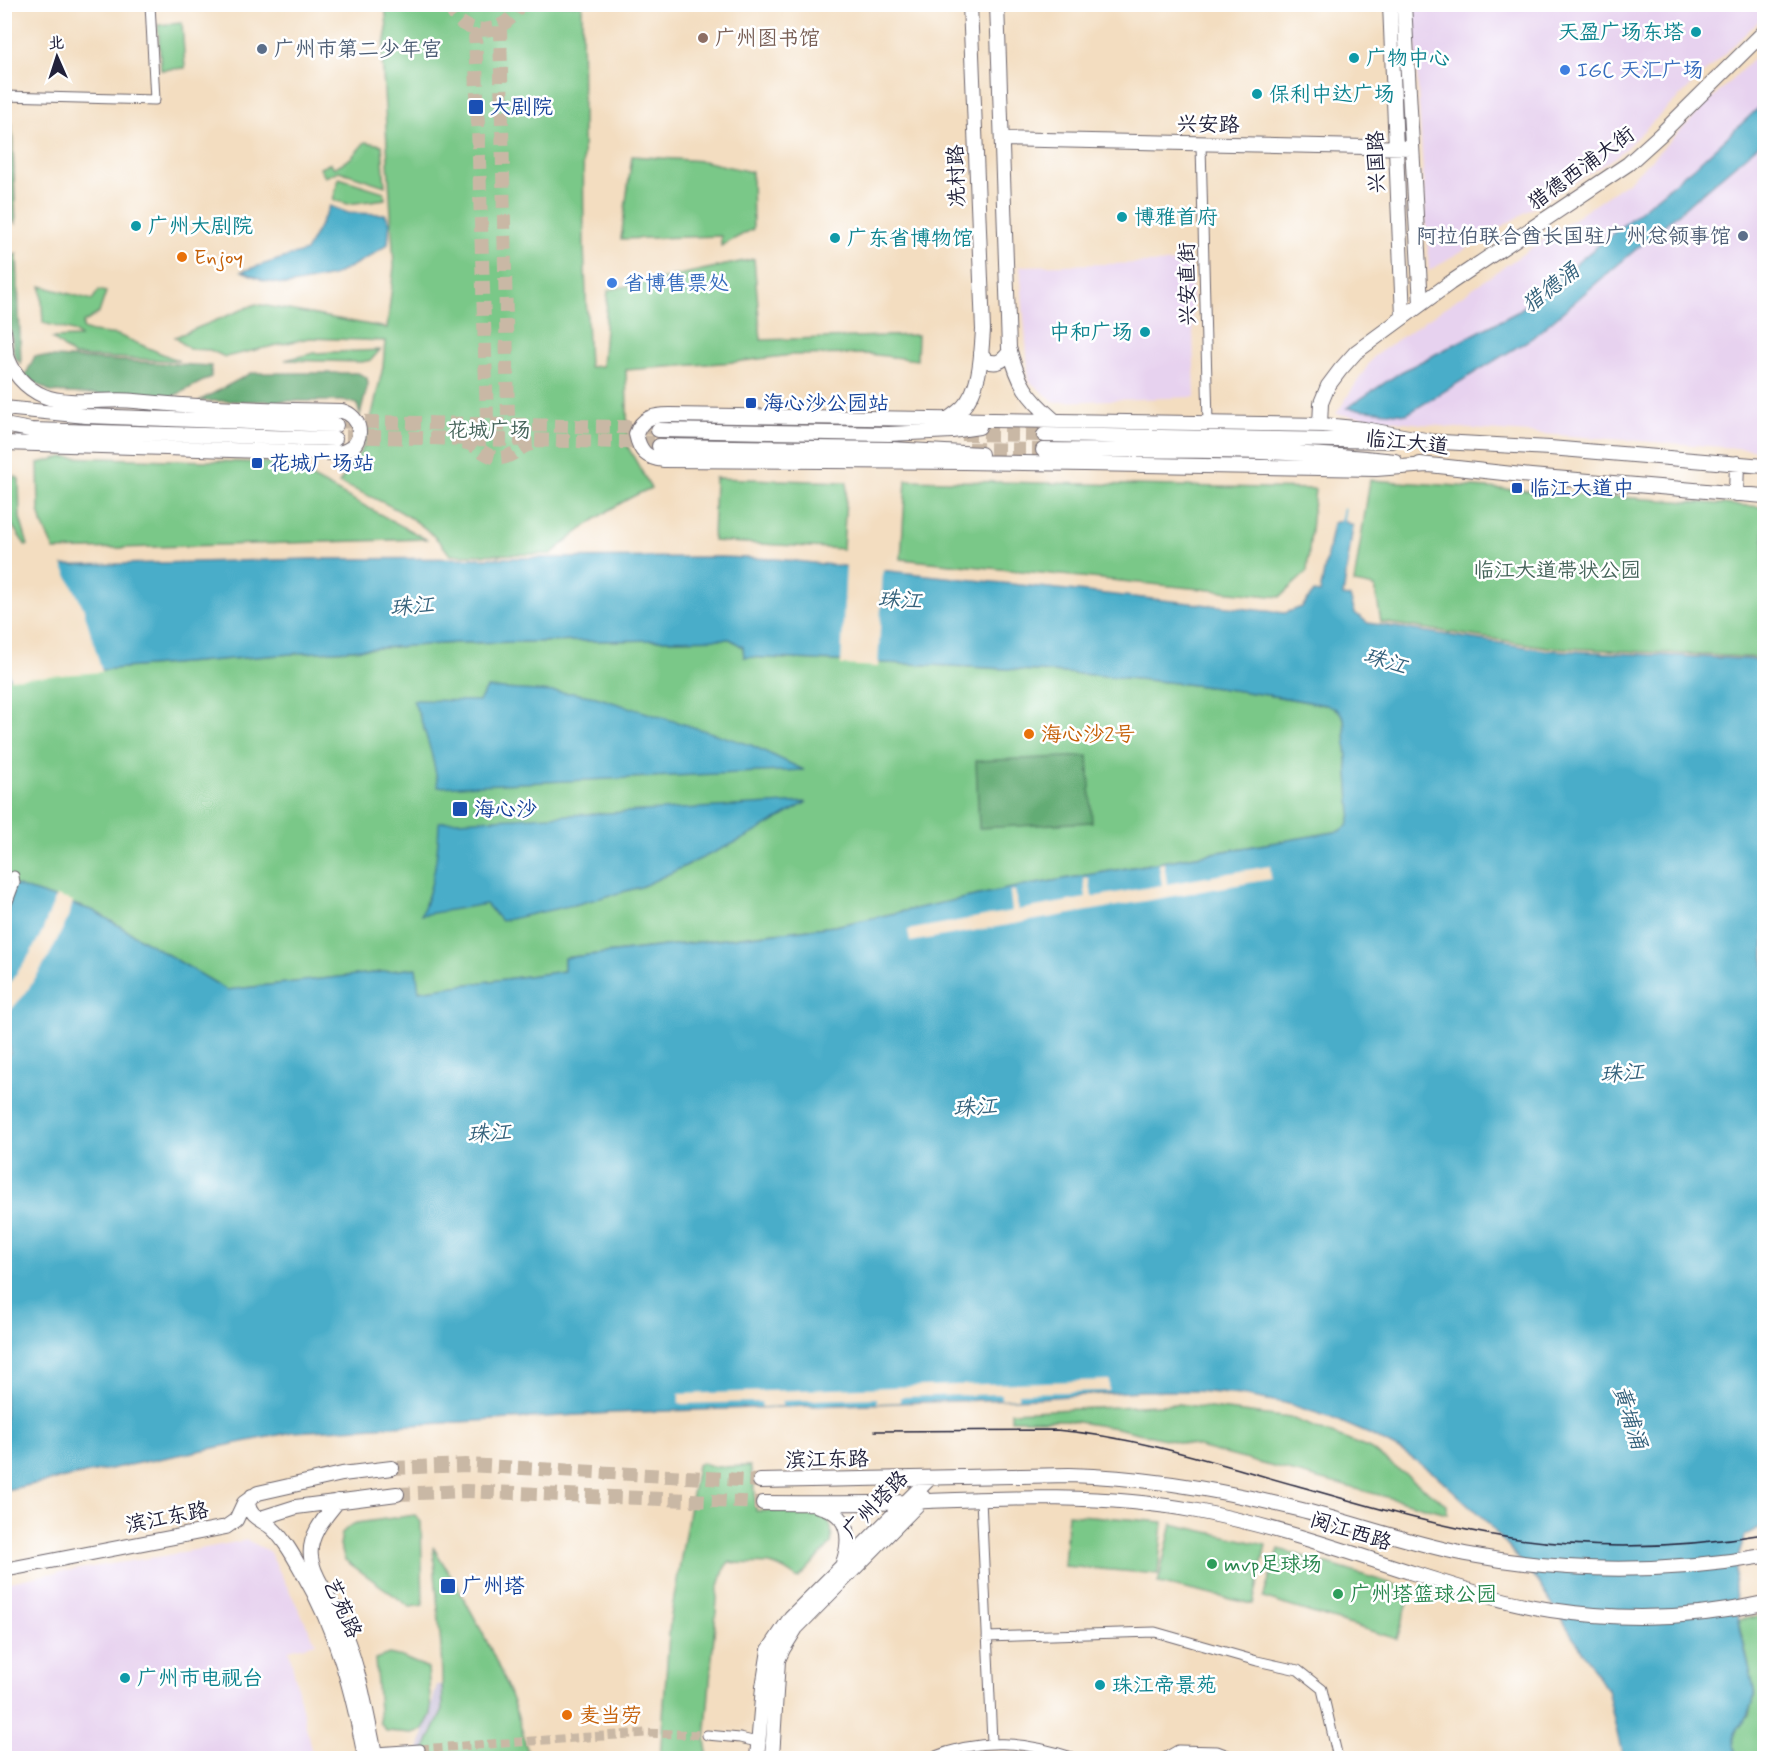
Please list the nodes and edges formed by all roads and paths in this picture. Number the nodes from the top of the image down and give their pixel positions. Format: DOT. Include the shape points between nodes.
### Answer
graph roads {
  1 [pos="150,4"];
  2 [pos="970,4"];
  3 [pos="997,4"];
  4 [pos="1390,4"];
  5 [pos="1404,4"];
  6 [pos="1764,32"];
  7 [pos="4,96"];
  8 [pos="1003,139"];
  9 [pos="1201,145"];
  10 [pos="1412,148"];
  11 [pos="1396,149"];
  12 [pos="1421,304"];
  13 [pos="1403,317"];
  14 [pos="4,331"];
  15 [pos="1010,351"];
  16 [pos="6,352"];
  17 [pos="981,353"];
  18 [pos="4,408"];
  19 [pos="65,415"];
  20 [pos="946,420"];
  21 [pos="1054,420"];
  22 [pos="1014,421"];
  23 [pos="1208,423"];
  24 [pos="4,425"];
  25 [pos="1320,425"];
  26 [pos="658,430"];
  27 [pos="928,432"];
  28 [pos="1044,435"];
  29 [pos="39,437"];
  30 [pos="63,437"];
  31 [pos="1431,441"];
  32 [pos="9,443"];
  33 [pos="659,446"];
  34 [pos="1042,457"];
  35 [pos="1737,463"];
  36 [pos="1764,466"];
  37 [pos="1736,494"];
  38 [pos="1764,496"];
  39 [pos="14,876"];
  40 [pos="4,912"];
  41 [pos="392,1468"];
  42 [pos="930,1478"];
  43 [pos="760,1481"];
  44 [pos="398,1494"];
  45 [pos="252,1496"];
  46 [pos="981,1499"];
  47 [pos="338,1501"];
  48 [pos="921,1501"];
  49 [pos="905,1502"];
  50 [pos="763,1503"];
  51 [pos="806,1503"];
  52 [pos="258,1520"];
  53 [pos="1764,1556"];
  54 [pos="842,1568"];
  55 [pos="4,1570"];
  56 [pos="1764,1603"];
  57 [pos="987,1637"];
  58 [pos="707,1735"];
  59 [pos="759,1741"];
  60 [pos="992,1742"];
  61 [pos="420,1749"];
  62 [pos="372,1757"];
  63 [pos="766,1758"];
  64 [pos="930,1758"];
  65 [pos="1075,1758"];
  66 [pos="1164,1758"];
  67 [pos="1236,1758"];
  68 [pos="1338,1758"];
  1 -- 7 [label="street" via="155,100"];
  2 -- 17 [label="main road, 冼村路"];
  3 -- 8 [label="main road"];
  4 -- 11 [label="main road, 兴国路"];
  5 -- 10 [label="main road, 兴国路"];
  6 -- 12 [label="main road, 猎德西浦大街" via="1628,164"];
  8 -- 9 [label="main road, 兴安路"];
  8 -- 15 [label="main road"];
  9 -- 11 [label="main road, 兴安路"];
  9 -- 23 [label="street, 兴安直街"];
  10 -- 11 [label="main road, 兴安路"];
  10 -- 12 [label="main road, 兴国路"];
  11 -- 13 [label="main road, 兴国路"];
  12 -- 13 [label="main road, 猎德西浦大街"];
  13 -- 25 [label="main road, 猎德西浦大街" via="1356,352 1340,370 1321,403"];
  14 -- 16 [label="main road"];
  15 -- 17 [label="main road" via="1005,359 995,363"];
  15 -- 21 [label="main road" via="1028,395"];
  16 -- 19 [label="main road" via="10,375 20,389"];
  16 -- 30 [label="main road" via="16,374 31,389 54,399 342,411 354,417 359,428 354,445 337,453"];
  17 -- 20 [label="main road, 冼村路" via="970,396"];
  18 -- 19 [label="main road"];
  19 -- 30 [label="main road" via="335,432"];
  20 -- 22 [label="main road"];
  20 -- 27 [label="main road, 冼村路"];
  20 -- 34 [label="main road" via="659,415 642,421 636,434 646,456 664,460"];
  21 -- 22 [label="main road"];
  21 -- 23 [label="main road"];
  22 -- 27 [label="main road"];
  23 -- 25 [label="main road"];
  24 -- 29 [label="main road"];
  24 -- 30 [label="main road"];
  25 -- 31 [label="main road"];
  26 -- 27 [label="main road"];
  28 -- 31 [label="main road, 临江大道"];
  29 -- 30 [label="main road"];
  29 -- 32 [label="main road"];
  30 -- 32 [label="main road"];
  31 -- 35 [label="main road, 临江大道"];
  33 -- 34 [label="main road" via="901,449"];
  34 -- 37 [label="main road, 临江大道" via="1314,455"];
  35 -- 36 [label="main road, 临江大道"];
  35 -- 37 [label="main road"];
  37 -- 38 [label="main road, 临江大道"];
  39 -- 40 [label="street"];
  41 -- 45 [label="main road" via="301,1482"];
  42 -- 43 [label="main road, 滨江东路"];
  42 -- 48 [label="main road, 广州塔路"];
  42 -- 49 [label="main road, 广州塔路"];
  42 -- 53 [label="main road, 阅江西路" via="1069,1475 1157,1480 1297,1509 1430,1546 1526,1564 1628,1568"];
  44 -- 47 [label="main road"];
  45 -- 52 [label="main road" via="249,1509"];
  45 -- 55 [label="main road, 滨江东路" via="236,1520 226,1527"];
  46 -- 48 [label="main road, 阅江西路"];
  46 -- 56 [label="main road, 阅江西路" via="1133,1501 1197,1511 1549,1610 1678,1617"];
  46 -- 57 [label="street"];
  47 -- 52 [label="main road" via="296,1507"];
  47 -- 62 [label="main road, 艺苑路" via="314,1536 311,1557 348,1640"];
  48 -- 49 [label="main road, 滨江东路"];
  48 -- 63 [label="main road, 广州塔路" via="788,1638 778,1660"];
  49 -- 51 [label="main road, 滨江东路"];
  49 -- 54 [label="main road, 广州塔路"];
  50 -- 51 [label="main road, 滨江东路"];
  51 -- 54 [label="main road" via="825,1507 844,1522 848,1548"];
  52 -- 62 [label="main road, 艺苑路" via="271,1527 286,1545 325,1616"];
  54 -- 59 [label="main road, 广州塔路" via="791,1617 769,1650"];
  57 -- 60 [label="street"];
  57 -- 68 [label="street" via="1155,1632 1298,1670 1322,1689"];
  58 -- 59 [label="street"];
  59 -- 63 [label="main road, 广州塔路"];
  60 -- 64 [label="street"];
  60 -- 65 [label="street"];
  61 -- 62 [label="street"];
  66 -- 67 [label="street" via="1178,1750 1217,1751"];
}
